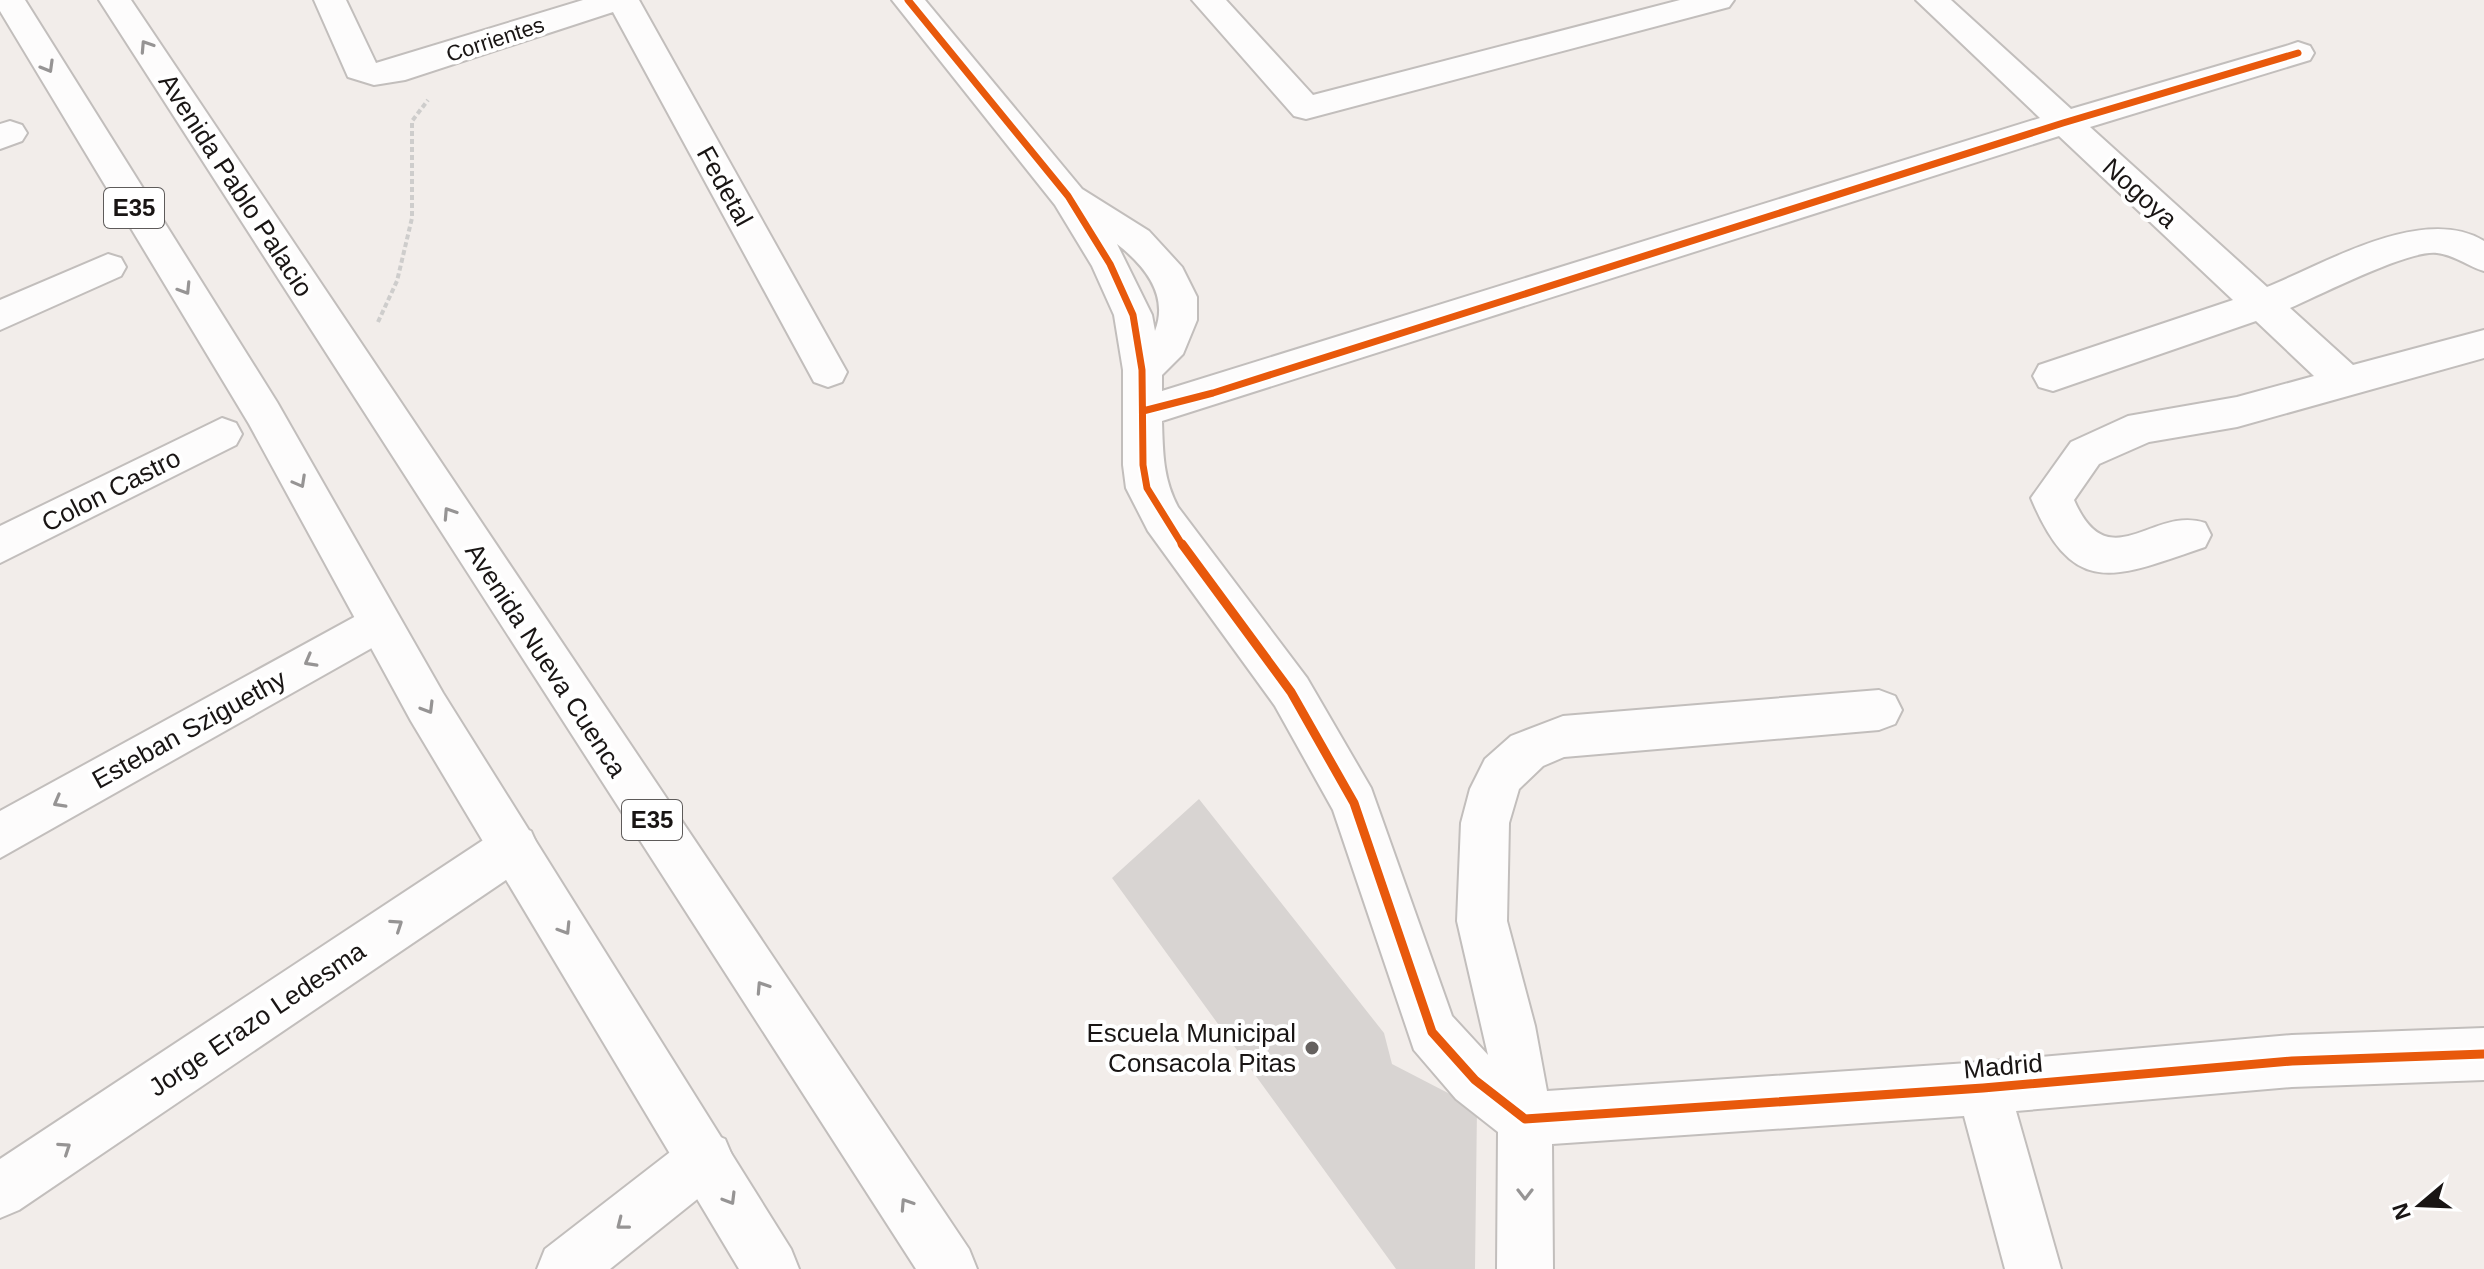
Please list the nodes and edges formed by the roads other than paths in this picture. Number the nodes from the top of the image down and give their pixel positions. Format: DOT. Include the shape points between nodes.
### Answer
graph roads {
  1 [pos="9,0"];
  2 [pos="115,0"];
  3 [pos="330,0"];
  4 [pos="616,0"];
  5 [pos="623,0"];
  6 [pos="908,0"];
  7 [pos="1208,0"];
  8 [pos="1718,0"];
  9 [pos="1932,0"];
  10 [pos="2298,53"];
  11 [pos="2063,123"];
  12 [pos="1068,196"];
  13 [pos="2484,258"];
  14 [pos="108,267"];
  15 [pos="2263,304"];
  16 [pos="0,316"];
  17 [pos="2484,344"];
  18 [pos="355,371"];
  19 [pos="828,372"];
  20 [pos="2053,376"];
  21 [pos="2348,384"];
  22 [pos="1142,390"];
  23 [pos="242,424"];
  24 [pos="2190,535"];
  25 [pos="0,546"];
  26 [pos="378,623"];
  27 [pos="1879,710"];
  28 [pos="0,836"];
  29 [pos="514,847"];
  30 [pos="2484,1054"];
  31 [pos="1983,1088"];
  32 [pos="1525,1119"];
  33 [pos="706,1158"];
  34 [pos="0,1191"];
  35 [pos="565,1269"];
  36 [pos="771,1269"];
  37 [pos="949,1269"];
  38 [pos="1525,1269"];
  39 [pos="2033,1269"];
  1 -- 23 [label="main road, E35, one-way"];
  18 -- 2 [label="main road, Avenida Pablo Palacio / E35, one-way"];
  3 -- 4 [label="main road, Corrientes" via="360,69 374,74"];
  5 -- 19 [label="main road, Fedetal"];
  6 -- 12 [label="main road"];
  7 -- 8 [label="main road" via="1306,108"];
  9 -- 11 [label="main road, Nogoya"];
  10 -- 11 [label="main road"];
  11 -- 15 [label="main road, Nogoya"];
  11 -- 22 [label="main road" via="1213,393"];
  12 -- 22 [label="main road" via="1110,264 1133,315"];
  12 -- 22 [label="main road" via="1121,227 1171,276 1181,314"];
  13 -- 15 [label="main road" via="2463,245 2433,239 2397,248"];
  14 -- 16 [label="main road"];
  15 -- 20 [label="main road"];
  15 -- 21 [label="main road, Nogoya"];
  17 -- 21 [label="main road"];
  37 -- 18 [label="main road, Avenida Nueva Cuenca / E35, one-way"];
  21 -- 24 [label="main road" via="2237,412 2142,427 2085,453 2052,498 2063,530 2084,551 2114,558"];
  22 -- 32 [label="main road" via="1147,488 1163,519 1291,692 1354,803 1432,1032 1475,1080"];
  23 -- 25 [label="main road, Colon Castro"];
  23 -- 26 [label="main road, E35, one-way"];
  26 -- 28 [label="main road, Esteban Sziguethy, one-way"];
  26 -- 29 [label="main road, E35, one-way"];
  27 -- 32 [label="main road" via="1563,737 1527,751 1502,774 1485,823 1482,921 1509,1026"];
  29 -- 33 [label="main road, E35, one-way"];
  34 -- 29 [label="main road, Jorge Erazo Ledesma, one-way"];
  30 -- 31 [label="main road, Madrid" via="2292,1061"];
  31 -- 32 [label="main road, Madrid"];
  31 -- 39 [label="main road"];
  32 -- 38 [label="main road, one-way"];
  33 -- 35 [label="main road, one-way"];
  33 -- 36 [label="main road, E35, one-way"];
}
